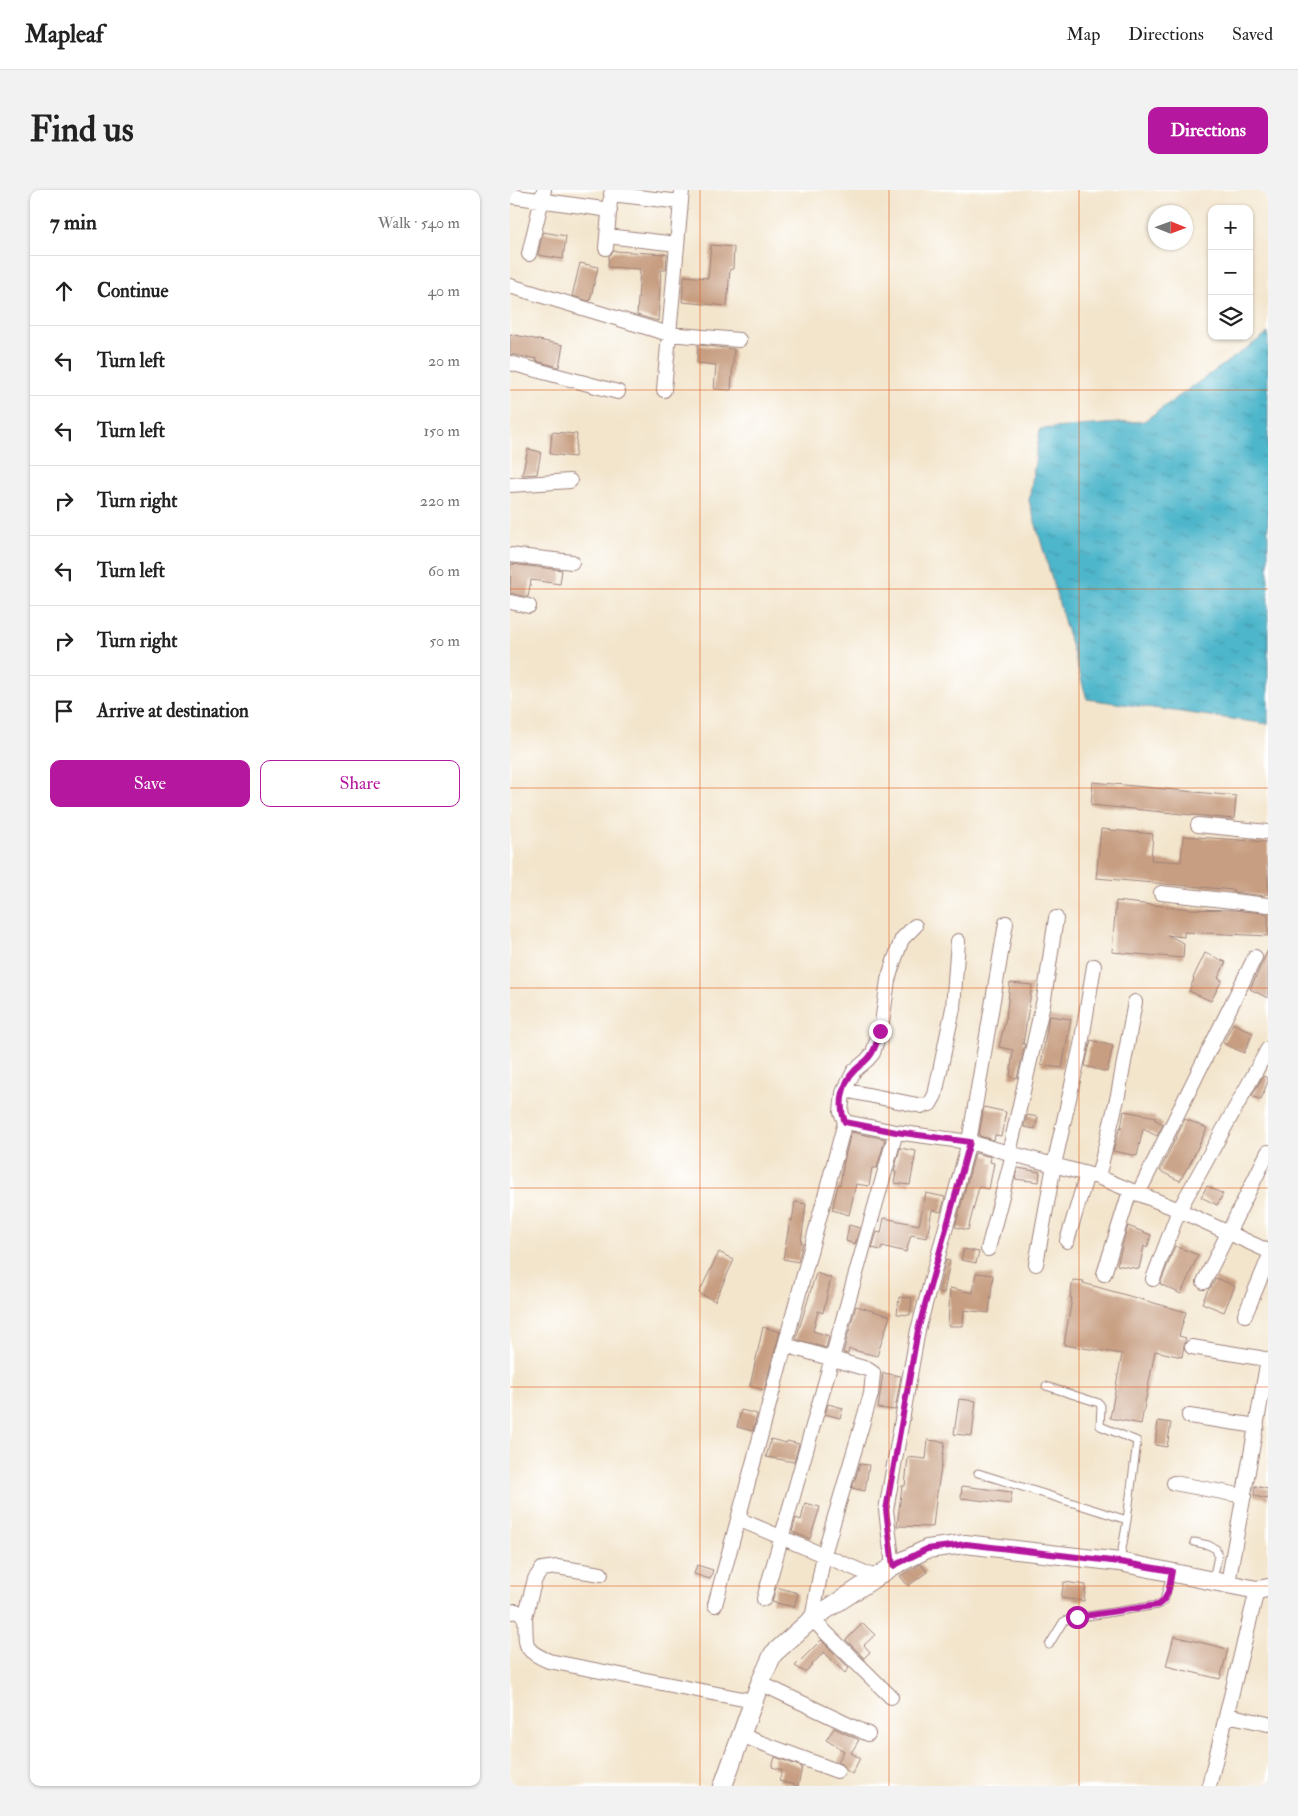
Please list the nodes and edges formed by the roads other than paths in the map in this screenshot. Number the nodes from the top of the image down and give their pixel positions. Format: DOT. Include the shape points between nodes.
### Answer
graph roads {
  1 [pos="611,192"];
  2 [pos="543,195"];
  3 [pos="510,196"];
  4 [pos="681,196"];
  5 [pos="610,210"];
  6 [pos="677,244"];
  7 [pos="529,254"];
  8 [pos="510,286"];
  9 [pos="670,334"];
  10 [pos="739,340"];
  11 [pos="510,363"];
  12 [pos="664,390"];
  13 [pos="618,392"];
  14 [pos="570,481"];
  15 [pos="510,485"];
  16 [pos="510,555"];
  17 [pos="572,562"];
  18 [pos="510,602"];
  19 [pos="528,606"];
  20 [pos="1198,825"];
  21 [pos="1268,832"];
  22 [pos="1161,893"];
  23 [pos="1268,905"];
  24 [pos="1056,918"];
  25 [pos="1006,923"];
  26 [pos="915,926"];
  27 [pos="958,941"];
  28 [pos="1255,957"];
  29 [pos="1094,966"];
  30 [pos="1135,1002"];
  31 [pos="1268,1049"];
  32 [pos="844,1090"];
  33 [pos="845,1122"];
  34 [pos="896,1132"];
  35 [pos="970,1142"];
  36 [pos="1268,1152"];
  37 [pos="1011,1154"];
  38 [pos="1054,1165"];
  39 [pos="1092,1176"];
  40 [pos="1134,1193"];
  41 [pos="1179,1210"];
  42 [pos="1229,1232"];
  43 [pos="1067,1241"];
  44 [pos="988,1249"];
  45 [pos="1268,1251"];
  46 [pos="1268,1260"];
  47 [pos="1036,1264"];
  48 [pos="1104,1274"];
  49 [pos="1153,1279"];
  50 [pos="1204,1282"];
  51 [pos="1245,1315"];
  52 [pos="785,1345"];
  53 [pos="1192,1346"];
  54 [pos="832,1359"];
  55 [pos="1046,1386"];
  56 [pos="1189,1416"];
  57 [pos="1257,1426"];
  58 [pos="978,1473"];
  59 [pos="1174,1483"];
  60 [pos="1244,1496"];
  61 [pos="738,1519"];
  62 [pos="1127,1520"];
  63 [pos="782,1538"];
  64 [pos="1194,1542"];
  65 [pos="824,1554"];
  66 [pos="1120,1562"];
  67 [pos="893,1566"];
  68 [pos="1172,1571"];
  69 [pos="601,1574"];
  70 [pos="875,1577"];
  71 [pos="1221,1581"];
  72 [pos="1262,1589"];
  73 [pos="764,1599"];
  74 [pos="715,1605"];
  75 [pos="510,1612"];
  76 [pos="525,1617"];
  77 [pos="812,1619"];
  78 [pos="1049,1645"];
  79 [pos="760,1683"];
  80 [pos="891,1697"];
  81 [pos="753,1701"];
  82 [pos="1227,1715"];
  83 [pos="1268,1724"];
  84 [pos="868,1734"];
  85 [pos="740,1735"];
  86 [pos="837,1771"];
  87 [pos="723,1786"];
  88 [pos="1209,1786"];
  1 -- 4 [label="street"];
  1 -- 5 [label="street"];
  2 -- 3 [label="street"];
  2 -- 5 [label="street"];
  2 -- 7 [label="street"];
  4 -- 6 [label="street"];
  5 -- 6 [label="street" via="606,242"];
  6 -- 9 [label="street"];
  8 -- 9 [label="street"];
  9 -- 10 [label="street"];
  9 -- 12 [label="street"];
  11 -- 13 [label="street"];
  14 -- 15 [label="street"];
  16 -- 17 [label="street"];
  18 -- 19 [label="street"];
  20 -- 21 [label="street"];
  22 -- 23 [label="street"];
  24 -- 37 [label="street" via="1044,999"];
  25 -- 35 [label="street"];
  26 -- 32 [label="street" via="902,939 893,964 873,1053 854,1071"];
  27 -- 32 [label="street" via="953,1008 935,1095 930,1104 922,1106"];
  28 -- 40 [label="street"];
  29 -- 38 [label="street" via="1081,1045"];
  30 -- 39 [label="street" via="1118,1095"];
  31 -- 41 [label="street"];
  32 -- 33 [label="street" via="841,1112"];
  33 -- 34 [label="street"];
  33 -- 52 [label="street"];
  34 -- 35 [label="street"];
  34 -- 54 [label="street"];
  35 -- 37 [label="street"];
  35 -- 67 [label="street" via="918,1330 886,1510"];
  36 -- 42 [label="street"];
  37 -- 38 [label="street"];
  37 -- 44 [label="street"];
  38 -- 39 [label="street"];
  38 -- 47 [label="street"];
  39 -- 40 [label="street"];
  39 -- 43 [label="street"];
  40 -- 41 [label="street"];
  40 -- 48 [label="street"];
  41 -- 42 [label="street"];
  41 -- 49 [label="street"];
  42 -- 45 [label="street"];
  42 -- 50 [label="street"];
  46 -- 51 [label="street"];
  52 -- 54 [label="street"];
  52 -- 61 [label="street"];
  53 -- 57 [label="street" via="1264,1359 1268,1365"];
  54 -- 63 [label="street"];
  54 -- 65 [label="street" via="867,1369 873,1373 873,1379"];
  55 -- 62 [label="lane" via="1099,1403 1102,1406 1100,1426 1138,1441"];
  56 -- 57 [label="street"];
  57 -- 60 [label="street"];
  58 -- 62 [label="lane"];
  59 -- 60 [label="street"];
  60 -- 71 [label="street"];
  61 -- 63 [label="street"];
  61 -- 74 [label="street"];
  62 -- 66 [label="lane"];
  63 -- 65 [label="street"];
  63 -- 73 [label="street"];
  64 -- 71 [label="lane" via="1216,1549"];
  65 -- 70 [label="street"];
  65 -- 77 [label="street"];
  66 -- 67 [label="street" via="966,1544 927,1549"];
  66 -- 68 [label="street"];
  67 -- 70 [label="street"];
  68 -- 71 [label="street"];
  68 -- 78 [label="lane" via="1164,1601 1158,1605 1069,1619 1063,1622"];
  69 -- 76 [label="street" via="557,1567 542,1569 535,1579"];
  70 -- 77 [label="street"];
  71 -- 72 [label="street"];
  72 -- 82 [label="street"];
  75 -- 76 [label="street"];
  76 -- 81 [label="street" via="526,1643 532,1654 549,1661"];
  77 -- 79 [label="street" via="773,1654"];
  77 -- 80 [label="street"];
  79 -- 81 [label="street"];
  79 -- 84 [label="street"];
  81 -- 85 [label="street"];
  82 -- 83 [label="street"];
  82 -- 88 [label="street"];
  85 -- 86 [label="street"];
  85 -- 87 [label="street"];
}
